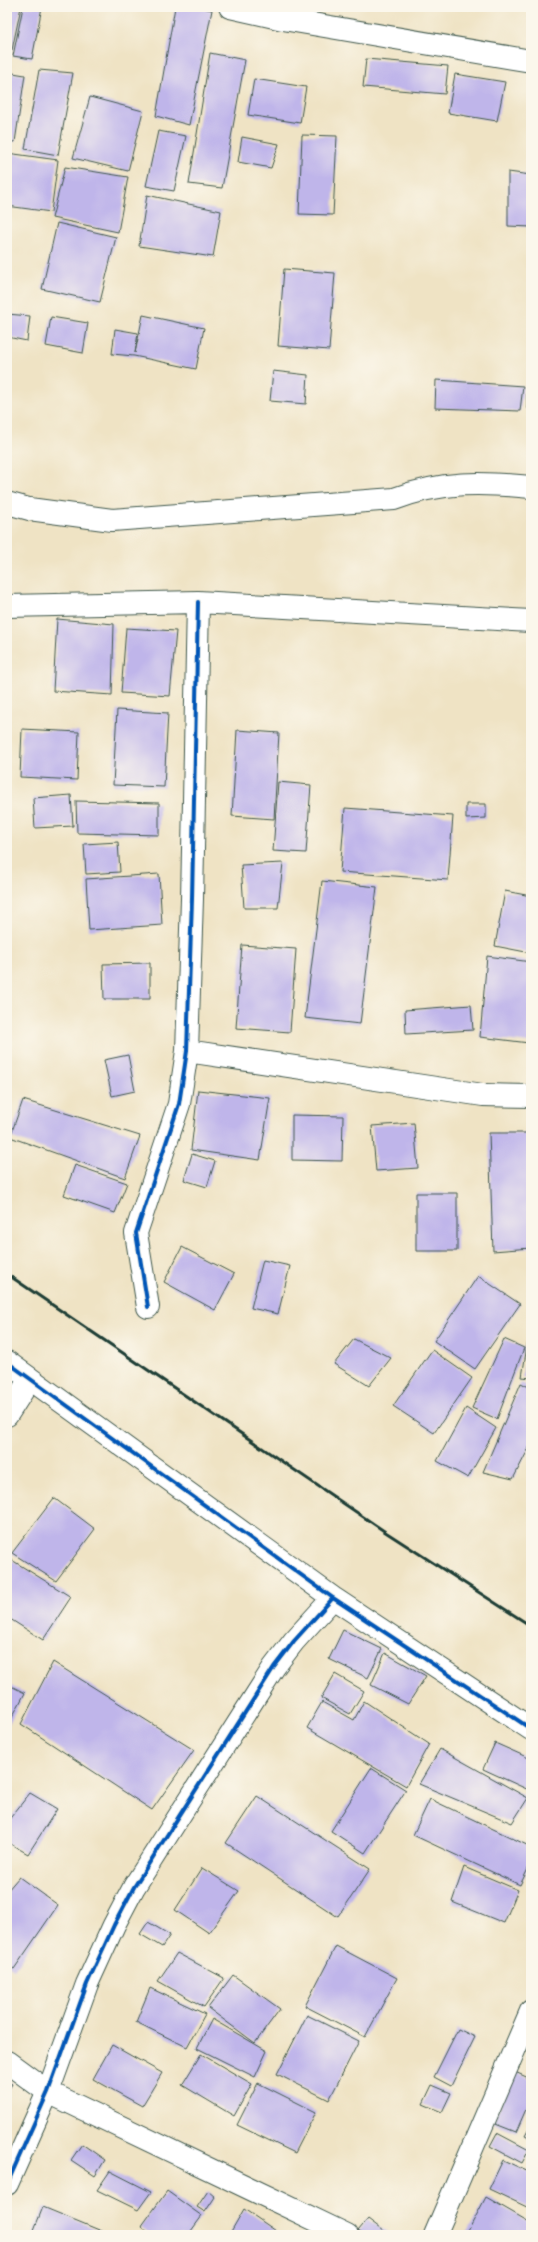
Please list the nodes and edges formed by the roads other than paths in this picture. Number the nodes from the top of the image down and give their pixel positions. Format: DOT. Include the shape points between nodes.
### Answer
graph roads {
  1 [pos="230,7"];
  2 [pos="531,61"];
  3 [pos="531,487"];
  4 [pos="7,503"];
  5 [pos="198,602"];
  6 [pos="7,606"];
  7 [pos="531,621"];
  8 [pos="187,1051"];
  9 [pos="531,1096"];
  10 [pos="148,1307"];
  11 [pos="7,1362"];
  12 [pos="30,1379"];
  13 [pos="7,1415"];
  14 [pos="333,1598"];
  15 [pos="531,1729"];
  16 [pos="531,2011"];
  17 [pos="7,2062"];
  18 [pos="48,2092"];
  19 [pos="7,2184"];
  20 [pos="347,2235"];
  21 [pos="435,2235"];
  1 -- 2 [label="street" via="283,19"];
  3 -- 4 [label="street" via="491,483 458,484 420,489 394,499 112,520 29,510"];
  5 -- 6 [label="street"];
  5 -- 7 [label="street"];
  5 -- 8 [label="street"];
  8 -- 9 [label="street" via="483,1095"];
  8 -- 10 [label="street" via="179,1104 136,1233"];
  11 -- 12 [label="street"];
  12 -- 13 [label="street"];
  12 -- 14 [label="street"];
  14 -- 15 [label="street"];
  14 -- 18 [label="street" via="274,1667 134,1887 87,1984"];
  16 -- 21 [label="street"];
  17 -- 18 [label="street"];
  18 -- 19 [label="street"];
  18 -- 20 [label="street"];
}
